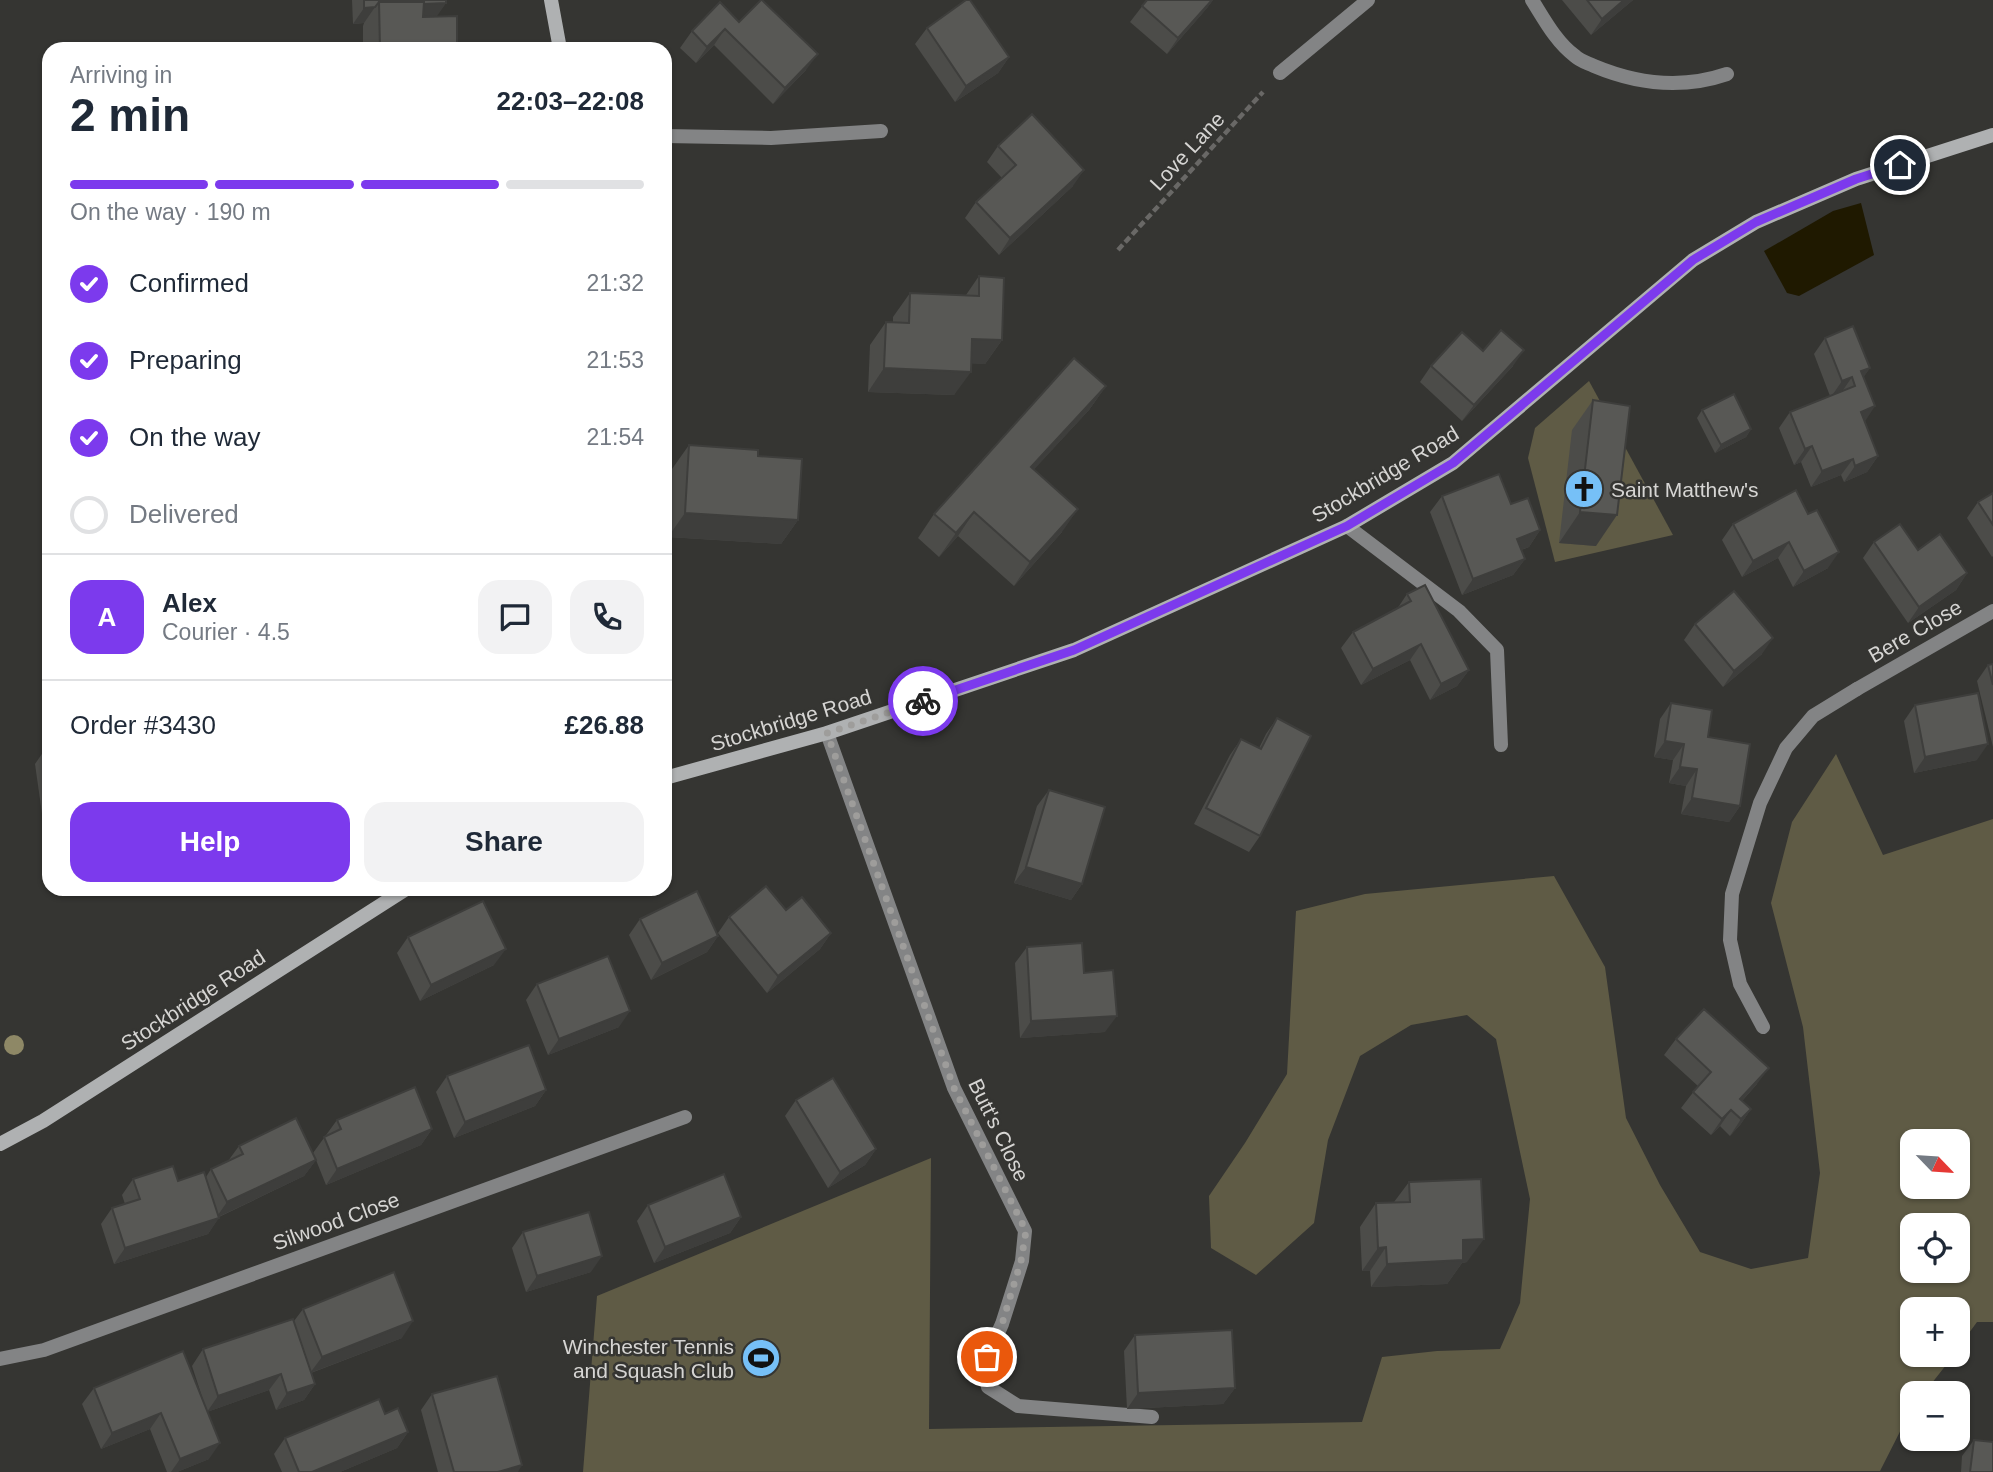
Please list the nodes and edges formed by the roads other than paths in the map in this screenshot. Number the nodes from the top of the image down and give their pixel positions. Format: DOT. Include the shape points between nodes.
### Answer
graph roads {
  1 [pos="551,0"];
  2 [pos="1368,0"];
  3 [pos="1532,0"];
  4 [pos="559,42"];
  5 [pos="1280,73"];
  6 [pos="1727,74"];
  7 [pos="881,131"];
  8 [pos="1993,135"];
  9 [pos="672,136"];
  10 [pos="1347,526"];
  11 [pos="1993,611"];
  12 [pos="827,733"];
  13 [pos="1501,745"];
  14 [pos="672,776"];
  15 [pos="395,896"];
  16 [pos="1763,1027"];
  17 [pos="685,1117"];
  18 [pos="0,1144"];
  19 [pos="0,1359"];
  20 [pos="1152,1417"];
  1 -- 4 [label="main road"];
  2 -- 5 [label="street"];
  3 -- 6 [label="street" via="1563,45 1577,58 1607,71 1665,84 1705,82"];
  7 -- 9 [label="street" via="771,138"];
  8 -- 10 [label="main road, Stockbridge Road" via="1856,179 1756,222 1693,260 1453,463"];
  10 -- 12 [label="main road, Stockbridge Road" via="1074,650"];
  10 -- 13 [label="street" via="1459,611 1497,650"];
  11 -- 16 [label="street, Bere Close" via="1813,716 1786,748 1760,803 1732,894 1730,940 1740,984"];
  12 -- 14 [label="main road, Stockbridge Road"];
  12 -- 20 [label="street, Butt's Close" via="954,1088 1026,1231 1002,1324 987,1357 988,1387 1018,1406"];
  15 -- 18 [label="main road, Stockbridge Road"];
  17 -- 19 [label="street, Silwood Close" via="44,1350"];
}
